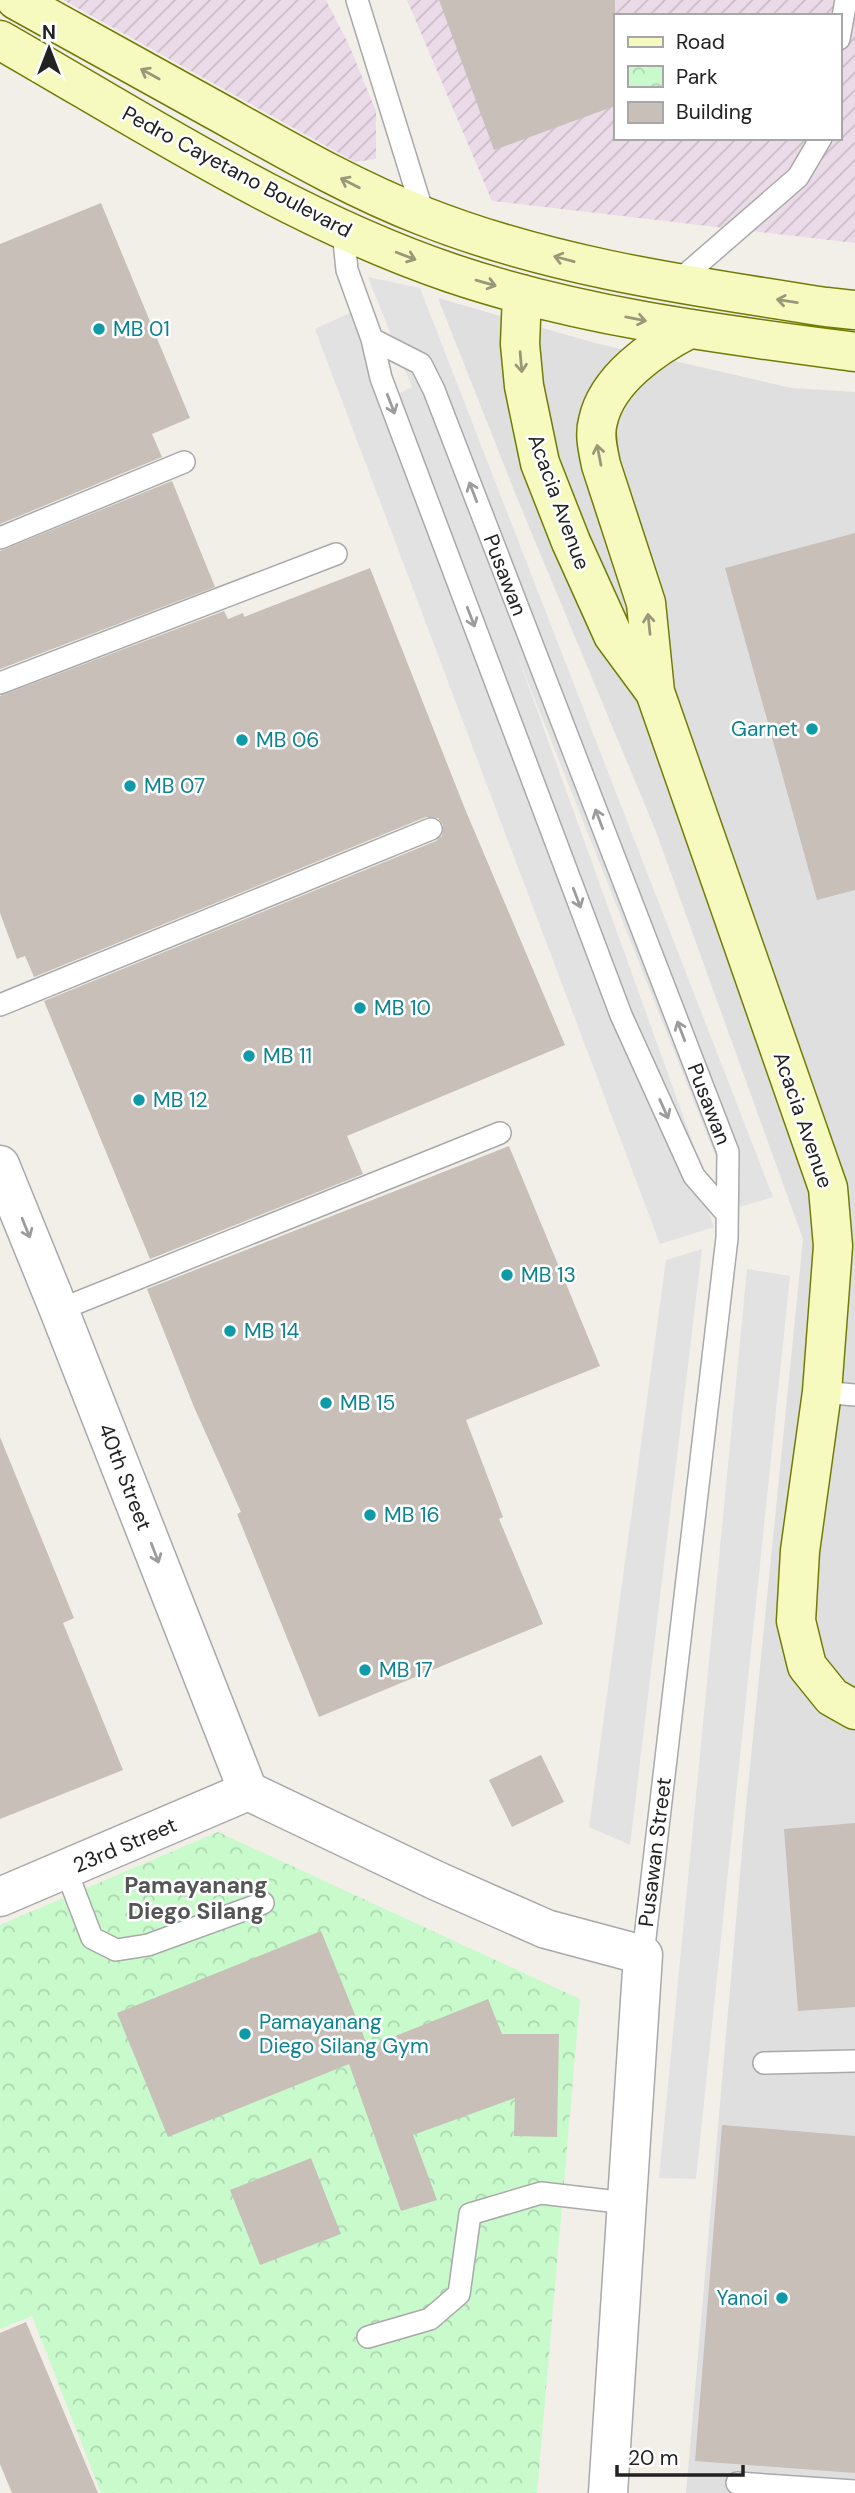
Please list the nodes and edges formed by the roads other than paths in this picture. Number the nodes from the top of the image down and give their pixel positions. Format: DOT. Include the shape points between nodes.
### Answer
graph roads {
  1 [pos="16,0"];
  2 [pos="357,0"];
  3 [pos="846,0"];
  4 [pos="841,28"];
  5 [pos="0,40"];
  6 [pos="820,140"];
  7 [pos="424,216"];
  8 [pos="343,231"];
  9 [pos="677,283"];
  10 [pos="522,294"];
  11 [pos="855,310"];
  12 [pos="690,329"];
  13 [pos="372,339"];
  14 [pos="855,352"];
  15 [pos="184,462"];
  16 [pos="0,538"];
  17 [pos="336,554"];
  18 [pos="0,683"];
  19 [pos="655,692"];
  20 [pos="431,829"];
  21 [pos="0,1005"];
  22 [pos="500,1133"];
  23 [pos="0,1165"];
  24 [pos="726,1213"];
  25 [pos="60,1310"];
  26 [pos="838,1393"];
  27 [pos="855,1710"];
  28 [pos="248,1791"];
  29 [pos="66,1870"];
  30 [pos="0,1897"];
  31 [pos="263,1903"];
  32 [pos="643,1955"];
  33 [pos="855,2062"];
  34 [pos="764,2063"];
  35 [pos="627,2203"];
  36 [pos="368,2337"];
  37 [pos="737,2483"];
  38 [pos="855,2491"];
  39 [pos="608,2493"];
  7 -- 1 [label="street, Pedro Cayetano Boulevard, one-way" via="301,158"];
  2 -- 7 [label="lane"];
  3 -- 4 [label="lane"];
  5 -- 8 [label="street, Pedro Cayetano Boulevard"];
  6 -- 9 [label="lane" via="798,177"];
  9 -- 7 [label="street, Pedro Cayetano Boulevard, one-way" via="580,263"];
  8 -- 10 [label="street, Pedro Cayetano Boulevard, one-way" via="450,273"];
  8 -- 13 [label="lane" via="347,270"];
  11 -- 9 [label="street, Pedro Cayetano Boulevard, one-way"];
  10 -- 12 [label="street, Pedro Cayetano Boulevard, one-way"];
  10 -- 19 [label="street, Acacia Avenue, one-way" via="524,386 540,463 613,635"];
  12 -- 14 [label="street, Pedro Cayetano Boulevard"];
  19 -- 12 [label="street, Acacia Avenue, one-way" via="646,603 601,465 597,421 622,377 668,339"];
  13 -- 24 [label="lane, Pusawan, one-way" via="381,378 621,1015 694,1176"];
  24 -- 13 [label="lane, Pusawan, one-way" via="728,1152 434,390 421,364"];
  15 -- 16 [label="lane"];
  17 -- 18 [label="lane"];
  19 -- 26 [label="street, Acacia Avenue" via="828,1188"];
  20 -- 21 [label="lane"];
  22 -- 25 [label="lane"];
  23 -- 25 [label="street, 40th Street, one-way"];
  24 -- 32 [label="lane, Pusawan Street" via="727,1238"];
  25 -- 28 [label="street, 40th Street, one-way"];
  26 -- 27 [label="street, Acacia Avenue" via="800,1552 796,1621 807,1666 832,1697"];
  28 -- 29 [label="street, 23rd Street"];
  28 -- 32 [label="street" via="546,1929"];
  29 -- 30 [label="street, 23rd Street"];
  29 -- 31 [label="lane" via="92,1938 116,1950 148,1945"];
  32 -- 35 [label="street, Pusawan Street"];
  33 -- 34 [label="lane"];
  35 -- 36 [label="lane" via="541,2193 470,2214 459,2294 430,2319"];
  35 -- 39 [label="street, Pusawan Street"];
  37 -- 38 [label="lane"];
}
